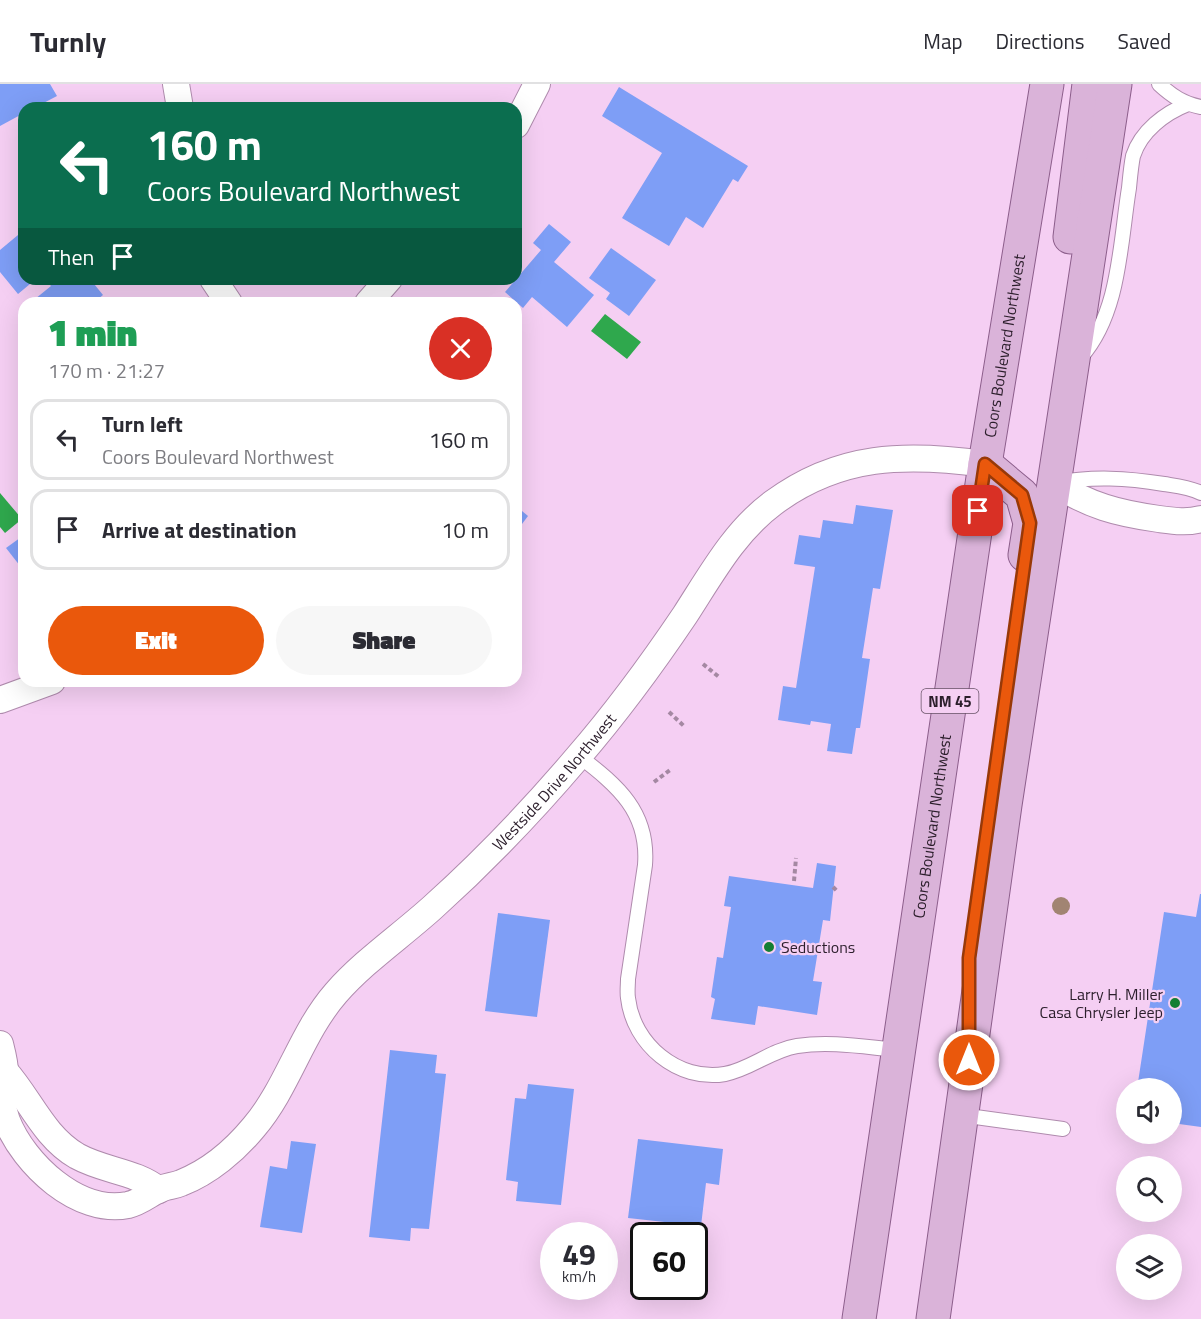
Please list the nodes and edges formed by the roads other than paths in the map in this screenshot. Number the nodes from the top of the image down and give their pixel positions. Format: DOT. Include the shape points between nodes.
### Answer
graph roads {
  1 [pos="176,84"];
  2 [pos="537,84"];
  3 [pos="1047,84"];
  4 [pos="1089,84"];
  5 [pos="1115,84"];
  6 [pos="1160,84"];
  7 [pos="179,102"];
  8 [pos="1194,106"];
  9 [pos="522,113"];
  10 [pos="384,285"];
  11 [pos="373,297"];
  12 [pos="1072,368"];
  13 [pos="985,464"];
  14 [pos="1053,483"];
  15 [pos="1201,493"];
  16 [pos="1201,519"];
  17 [pos="35,687"];
  18 [pos="0,699"];
  19 [pos="579,756"];
  20 [pos="0,1044"];
  21 [pos="898,1050"];
  22 [pos="969,1060"];
  23 [pos="5,1071"];
  24 [pos="961,1115"];
  25 [pos="1063,1129"];
  26 [pos="159,1190"];
  27 [pos="859,1319"];
  28 [pos="933,1319"];
  1 -- 7 [label="street"];
  2 -- 9 [label="street"];
  3 -- 13 [label="main road, Coors Boulevard Northwest / NM 45"];
  4 -- 14 [label="main road" via="1044,415 1041,456"];
  5 -- 12 [label="main road"];
  6 -- 8 [label="lane" via="1173,96"];
  8 -- 12 [label="lane" via="1162,117 1150,128 1134,155 1108,310 1099,331"];
  10 -- 11 [label="street"];
  12 -- 14 [label="main road"];
  13 -- 19 [label="street, Westside Drive Northwest" via="906,457 862,463 789,491 734,541 662,648"];
  13 -- 21 [label="main road, Coors Boulevard Northwest / NM 45"];
  13 -- 22 [label="main road" via="1022,495 1030,523 969,958"];
  14 -- 15 [label="lane" via="1131,478"];
  14 -- 16 [label="street" via="1094,505 1122,514 1182,522"];
  14 -- 22 [label="main road"];
  17 -- 18 [label="street"];
  19 -- 21 [label="lane" via="625,798 644,832 645,865 628,998 632,1017 653,1050 667,1062 705,1075 742,1070 793,1046"];
  19 -- 26 [label="street, Westside Drive Northwest" via="472,871 335,994 309,1031 268,1107 242,1141 204,1170"];
  20 -- 23 [label="street"];
  21 -- 27 [label="main road, Coors Boulevard Northwest / NM 45"];
  22 -- 24 [label="main road"];
  23 -- 26 [label="street" via="58,1141 86,1160 147,1180"];
  23 -- 26 [label="street, Westside Drive Northwest" via="5,1116 21,1149 50,1180 87,1200 107,1205 126,1206"];
  24 -- 25 [label="lane"];
  24 -- 28 [label="main road"];
}
